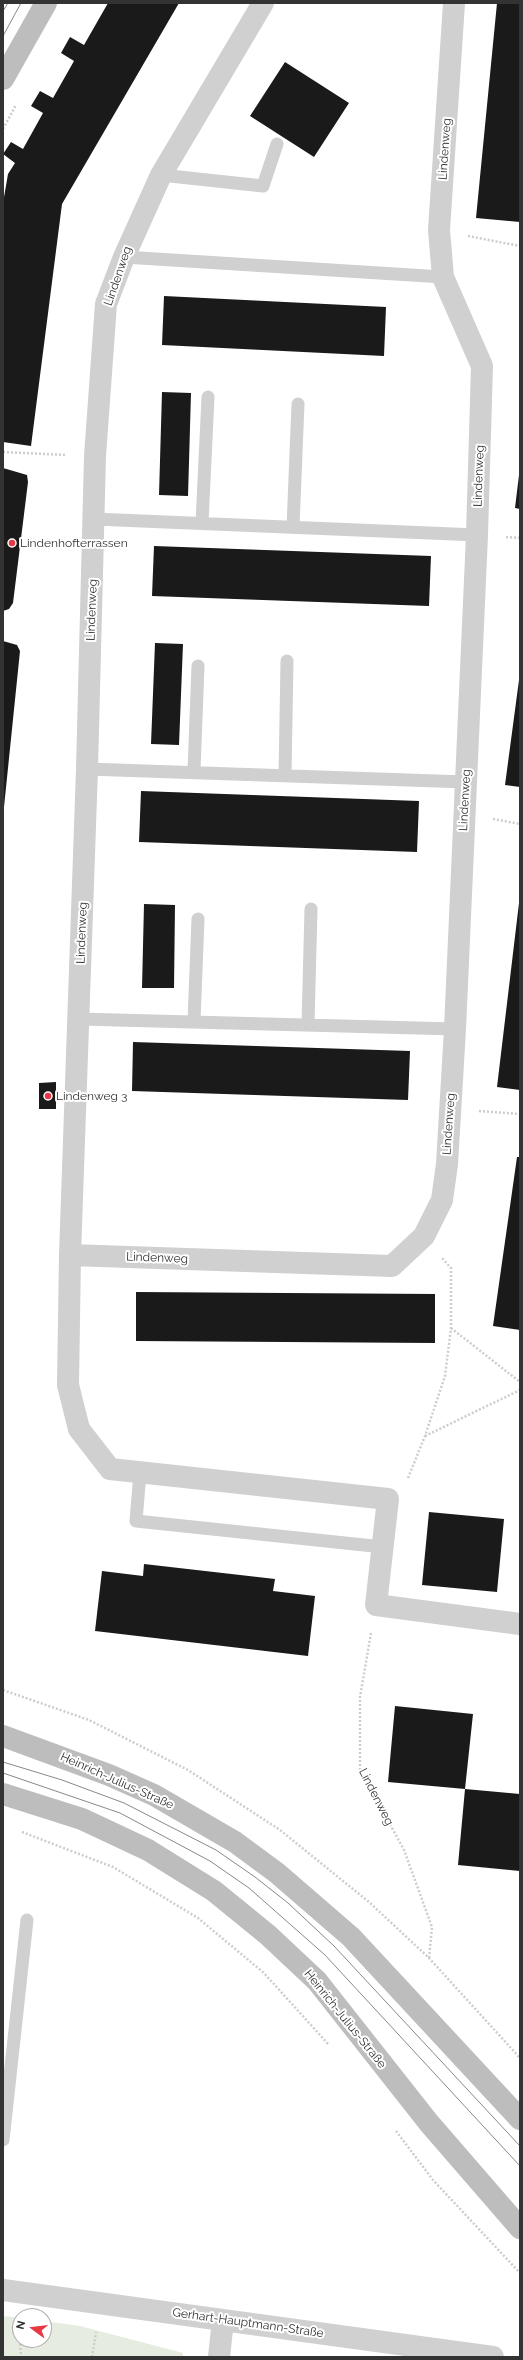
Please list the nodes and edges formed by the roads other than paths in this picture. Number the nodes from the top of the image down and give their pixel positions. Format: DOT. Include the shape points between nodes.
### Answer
graph roads {
  1 [pos="46,3"];
  2 [pos="263,3"];
  3 [pos="454,3"];
  4 [pos="3,79"];
  5 [pos="277,144"];
  6 [pos="161,175"];
  7 [pos="124,256"];
  8 [pos="443,277"];
  9 [pos="208,397"];
  10 [pos="298,404"];
  11 [pos="94,519"];
  12 [pos="202,523"];
  13 [pos="292,527"];
  14 [pos="477,535"];
  15 [pos="287,661"];
  16 [pos="198,666"];
  17 [pos="88,769"];
  18 [pos="194,771"];
  19 [pos="285,775"];
  20 [pos="466,782"];
  21 [pos="311,909"];
  22 [pos="198,919"];
  23 [pos="79,1019"];
  24 [pos="194,1020"];
  25 [pos="308,1024"];
  26 [pos="455,1029"];
  27 [pos="70,1256"];
  28 [pos="140,1473"];
  29 [pos="382,1547"];
  30 [pos="520,1624"];
  31 [pos="3,1736"];
  32 [pos="3,1794"];
  33 [pos="27,1920"];
  34 [pos="520,2119"];
  35 [pos="3,2140"];
  36 [pos="520,2228"];
  37 [pos="3,2290"];
  38 [pos="222,2320"];
  39 [pos="452,2354"];
  40 [pos="219,2357"];
  41 [pos="493,2357"];
  1 -- 4 [label="street"];
  2 -- 6 [label="street, Lindenweg"];
  3 -- 8 [label="street, Lindenweg" via="439,230"];
  5 -- 6 [label="lane" via="264,186"];
  6 -- 7 [label="street, Lindenweg"];
  7 -- 8 [label="lane"];
  7 -- 11 [label="street, Lindenweg" via="106,304 95,456"];
  8 -- 14 [label="street, Lindenweg" via="482,366"];
  9 -- 12 [label="lane"];
  10 -- 13 [label="lane"];
  11 -- 12 [label="lane"];
  11 -- 17 [label="street, Lindenweg"];
  12 -- 13 [label="lane"];
  13 -- 14 [label="lane"];
  14 -- 20 [label="street, Lindenweg"];
  15 -- 19 [label="lane"];
  16 -- 18 [label="lane"];
  17 -- 18 [label="lane"];
  17 -- 23 [label="street, Lindenweg"];
  18 -- 19 [label="lane"];
  19 -- 20 [label="lane"];
  20 -- 26 [label="street, Lindenweg"];
  21 -- 25 [label="lane"];
  22 -- 24 [label="lane"];
  23 -- 24 [label="lane"];
  23 -- 27 [label="street, Lindenweg"];
  24 -- 25 [label="lane"];
  25 -- 26 [label="lane"];
  26 -- 27 [label="street, Lindenweg" via="442,1200 424,1236 392,1266"];
  27 -- 28 [label="street, Lindenweg" via="68,1385 79,1429 110,1469"];
  28 -- 29 [label="lane" via="136,1521"];
  28 -- 29 [label="street, Lindenweg" via="388,1499"];
  29 -- 30 [label="street" via="376,1605"];
  31 -- 34 [label="street, Heinrich-Julius-Straße" via="109,1775 154,1795 235,1842 278,1873 351,1937"];
  32 -- 36 [label="street, Heinrich-Julius-Straße" via="82,1820 148,1850 214,1891 268,1935 317,1981 429,2123"];
  33 -- 35 [label="lane"];
  37 -- 38 [label="street, Gerhart-Hauptmann-Straße"];
  38 -- 39 [label="street, Gerhart-Hauptmann-Straße"];
  38 -- 40 [label="street"];
  39 -- 41 [label="street, Gerhart-Hauptmann-Straße"];
}
